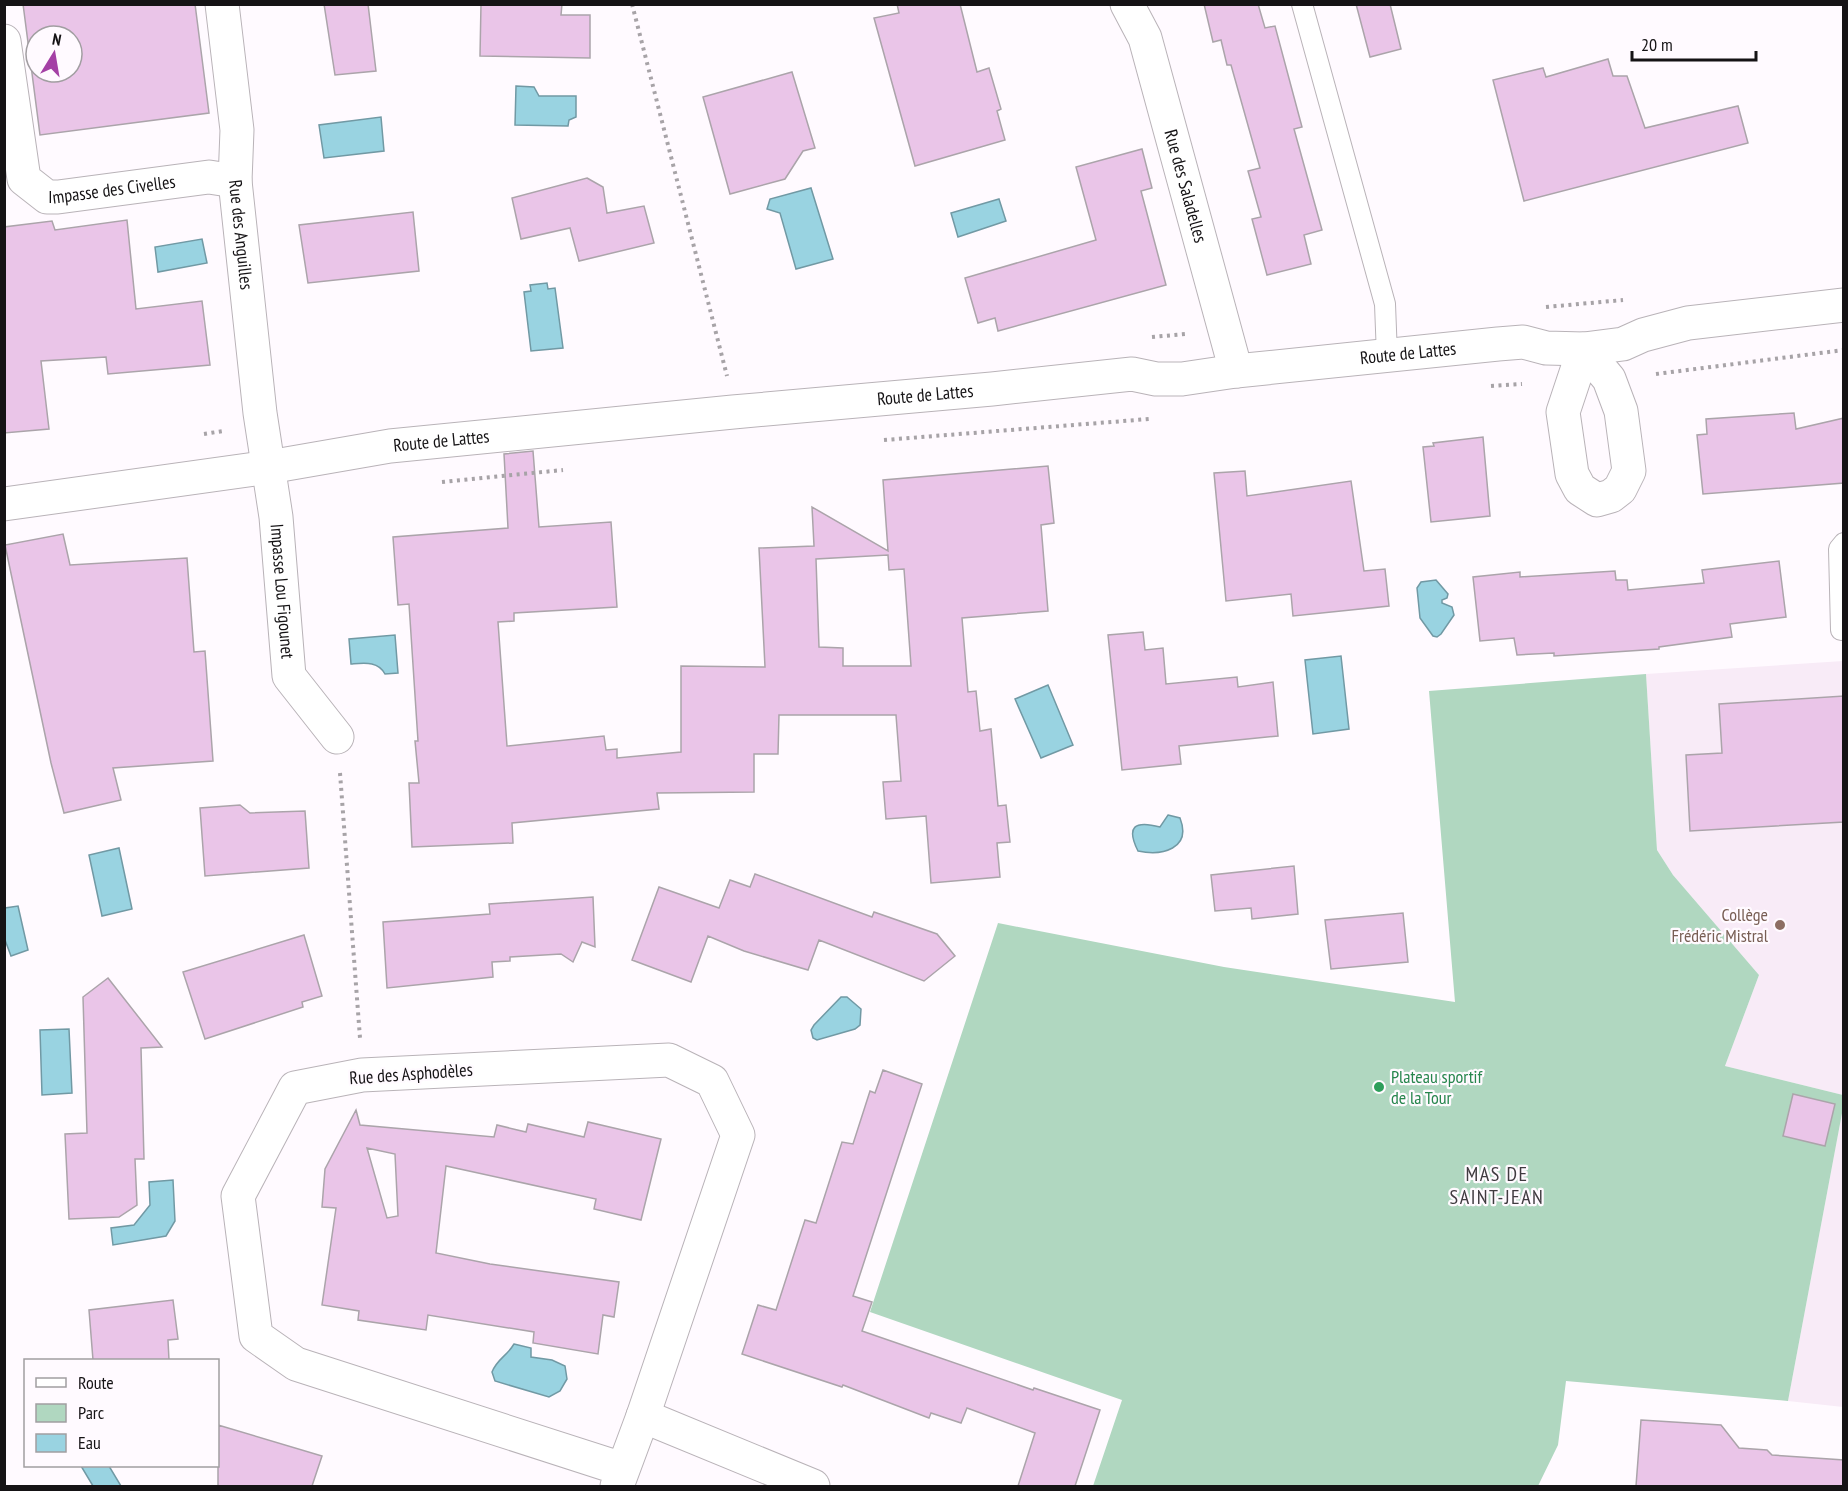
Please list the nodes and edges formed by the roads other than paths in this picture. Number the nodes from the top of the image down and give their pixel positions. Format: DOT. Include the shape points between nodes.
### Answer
graph roads {
  1 [pos="222,4"];
  2 [pos="1127,4"];
  3 [pos="1302,4"];
  4 [pos="4,41"];
  5 [pos="235,181"];
  6 [pos="1844,305"];
  7 [pos="1584,349"];
  8 [pos="1387,356"];
  9 [pos="1236,371"];
  10 [pos="269,467"];
  11 [pos="4,504"];
  12 [pos="1844,543"];
  13 [pos="1841,630"];
  14 [pos="338,737"];
  15 [pos="643,1416"];
  16 [pos="619,1478"];
  17 [pos="813,1486"];
  1 -- 5 [label="street, Rue des Anguilles" via="237,129"];
  2 -- 9 [label="street, Rue des Saladelles" via="1145,38"];
  3 -- 8 [label="lane" via="1385,304"];
  4 -- 5 [label="street, Impasse des Civelles" via="24,179 47,196 209,177"];
  5 -- 10 [label="street, Rue des Anguilles"];
  6 -- 7 [label="street, Route de Lattes" via="1688,323 1623,344"];
  7 -- 7 [label="street" via="1563,412 1572,474 1580,489 1597,500 1620,489 1629,471 1621,411 1609,379"];
  7 -- 8 [label="street, Route de Lattes" via="1546,348 1523,342"];
  8 -- 9 [label="street, Route de Lattes"];
  9 -- 10 [label="street, Route de Lattes" via="1182,379 1132,374 390,446"];
  10 -- 11 [label="street, Route de Lattes"];
  10 -- 14 [label="street, Impasse Lou Figounet" via="289,676"];
  12 -- 13 [label="lane" via="1839,549"];
  15 -- 16 [label="street, Rue des Asphodèles"];
  15 -- 16 [label="street, Rue des Asphodèles" via="738,1135 712,1081 669,1060 362,1075 295,1088 238,1196 256,1336 296,1364"];
  15 -- 17 [label="street"];
}
